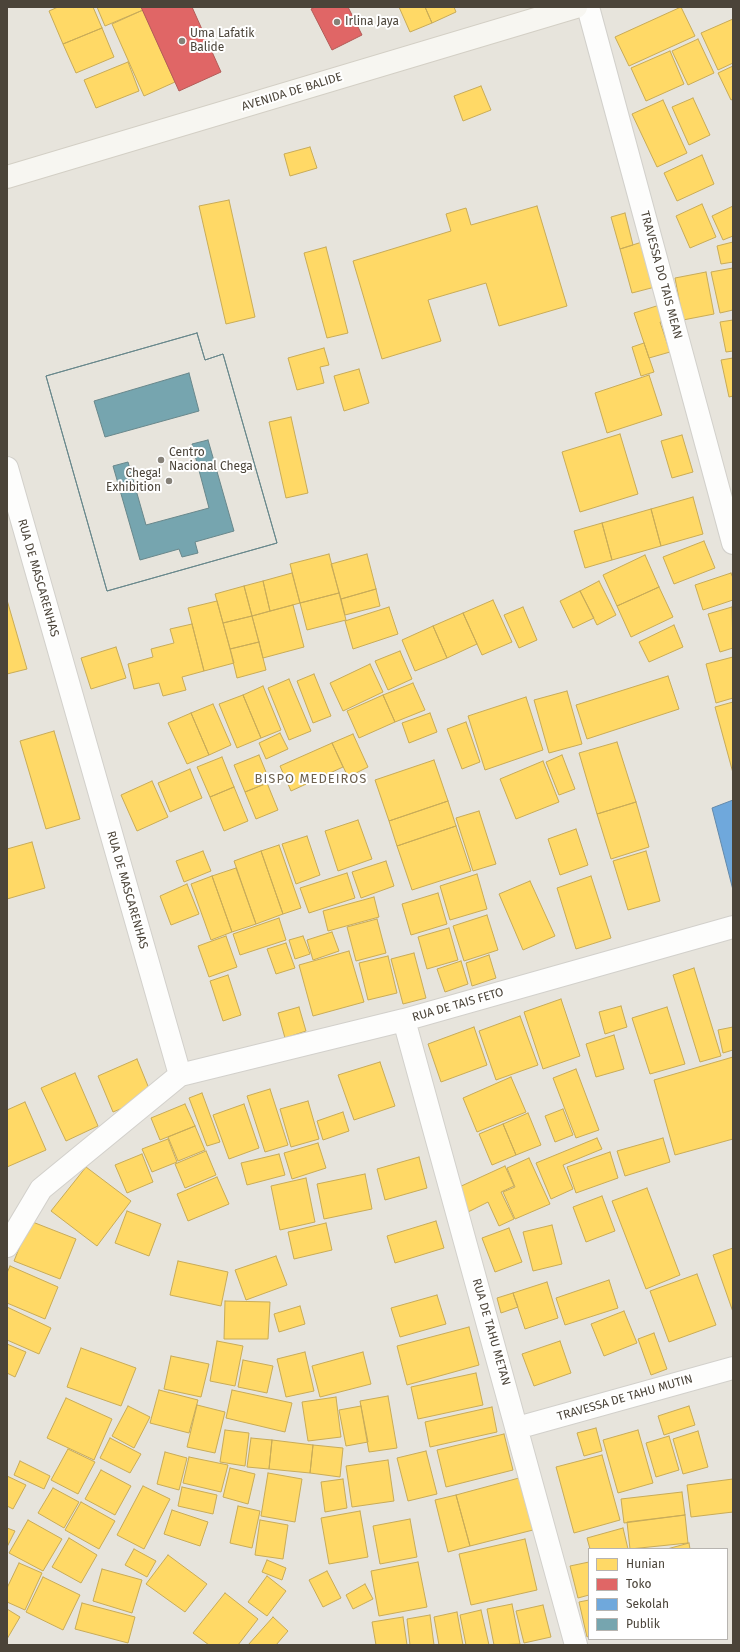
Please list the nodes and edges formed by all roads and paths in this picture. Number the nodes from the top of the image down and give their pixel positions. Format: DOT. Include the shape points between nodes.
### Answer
graph roads {
  1 [pos="576,7"];
  2 [pos="588,7"];
  3 [pos="7,177"];
  4 [pos="7,468"];
  5 [pos="733,542"];
  6 [pos="733,927"];
  7 [pos="404,1020"];
  8 [pos="180,1076"];
  9 [pos="7,1246"];
  10 [pos="733,1368"];
  11 [pos="518,1428"];
  12 [pos="576,1645"];
  1 -- 3 [label="main road, AVENIDA DE BALIDE"];
  2 -- 5 [label="street, TRAVESSA DO TAIS MEAN"];
  4 -- 8 [label="street, RUA DE MASCARENHAS"];
  6 -- 7 [label="street, RUA DE TAIS FETO"];
  7 -- 8 [label="street, RUA DE TAIS FETO"];
  7 -- 11 [label="street, RUA DE TAHU METAN"];
  8 -- 9 [label="street" via="41,1189"];
  10 -- 11 [label="street, TRAVESSA DE TAHU MUTIN"];
  11 -- 12 [label="street, RUA DE TAHU METAN"];
}
